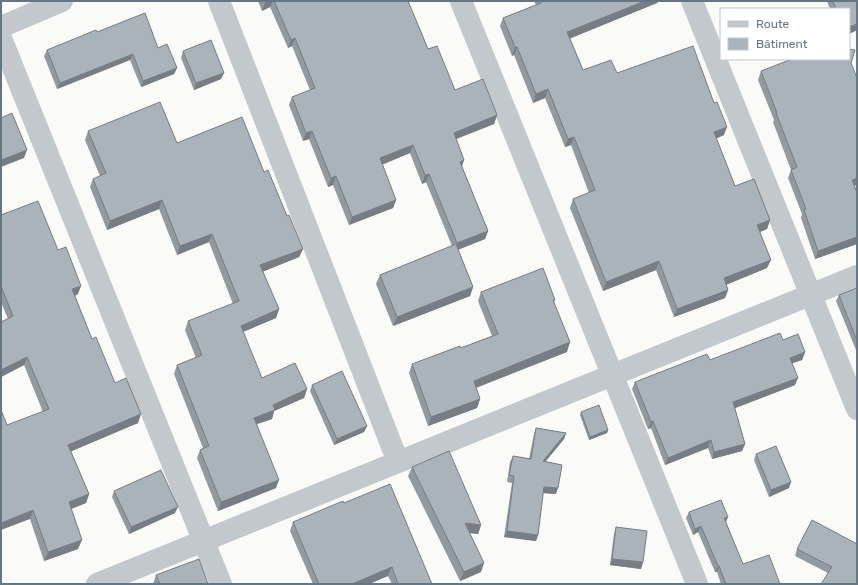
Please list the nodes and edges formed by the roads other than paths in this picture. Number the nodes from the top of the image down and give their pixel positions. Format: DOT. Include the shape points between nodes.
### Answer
graph roads {
  1 [pos="62,1"];
  2 [pos="219,1"];
  3 [pos="461,1"];
  4 [pos="692,1"];
  5 [pos="1,27"];
  6 [pos="1,38"];
  7 [pos="857,276"];
  8 [pos="811,294"];
  9 [pos="613,375"];
  10 [pos="857,409"];
  11 [pos="398,462"];
  12 [pos="204,540"];
  13 [pos="694,583"];
  14 [pos="97,584"];
  15 [pos="221,584"];
  1 -- 5 [label="street"];
  2 -- 11 [label="street"];
  3 -- 9 [label="street"];
  4 -- 8 [label="street"];
  6 -- 12 [label="street"];
  7 -- 8 [label="street"];
  8 -- 9 [label="street"];
  8 -- 10 [label="street"];
  9 -- 11 [label="street"];
  9 -- 13 [label="street"];
  11 -- 12 [label="street"];
  12 -- 14 [label="street"];
  12 -- 15 [label="street"];
}
